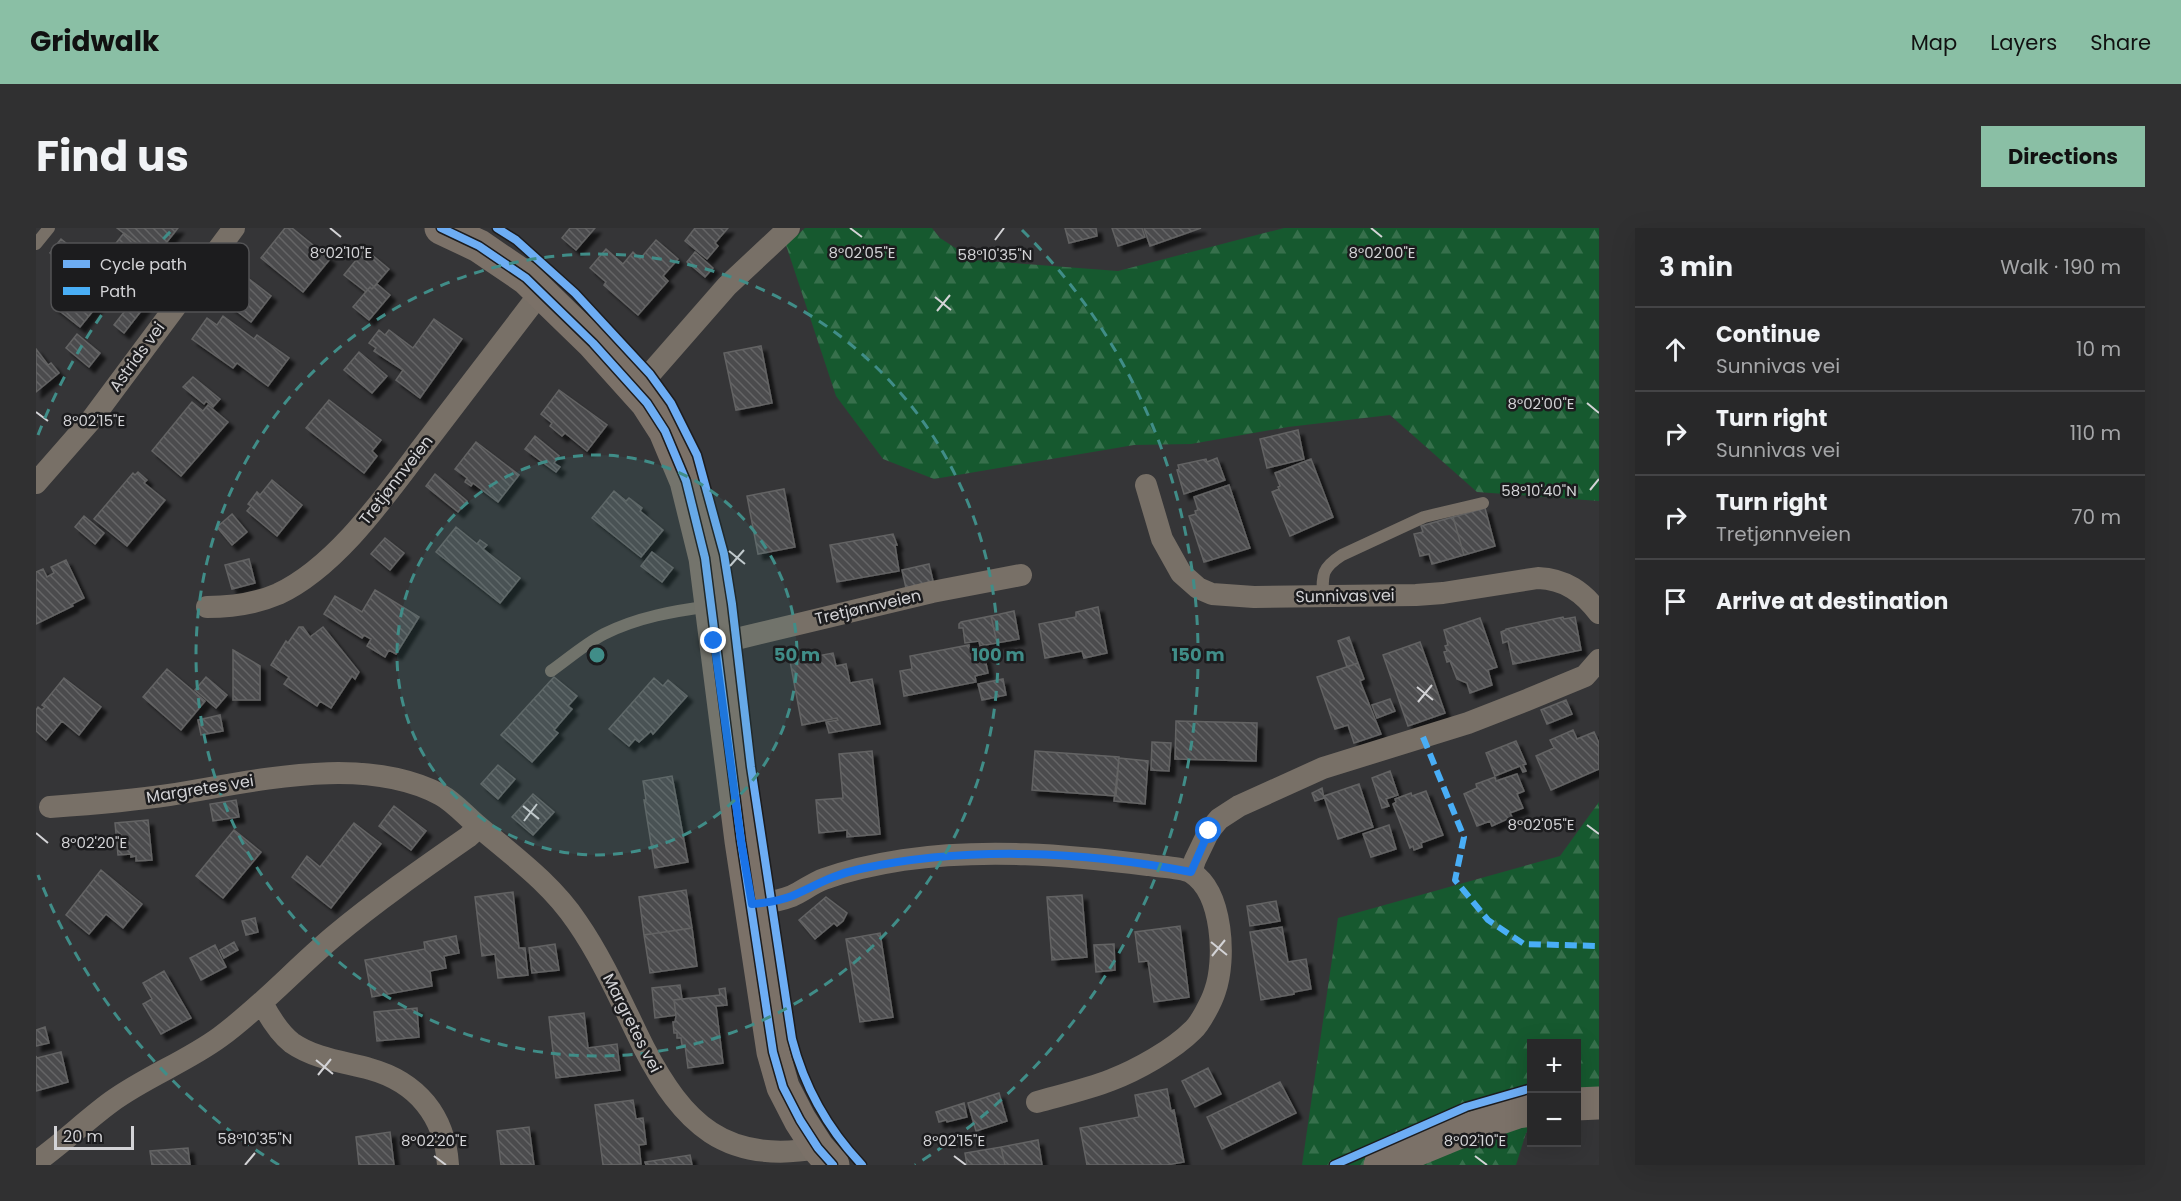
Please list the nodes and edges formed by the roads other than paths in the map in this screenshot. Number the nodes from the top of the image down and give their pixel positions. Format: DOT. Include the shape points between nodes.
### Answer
graph roads {
  1 [pos="49,228"];
  2 [pos="234,228"];
  3 [pos="441,228"];
  4 [pos="789,228"];
  5 [pos="223,243"];
  6 [pos="36,244"];
  7 [pos="541,292"];
  8 [pos="172,312"];
  9 [pos="636,390"];
  10 [pos="36,483"];
  11 [pos="1146,485"];
  12 [pos="1483,503"];
  13 [pos="1022,575"];
  14 [pos="1323,596"];
  15 [pos="712,606"];
  16 [pos="207,607"];
  17 [pos="1599,613"];
  18 [pos="714,641"];
  19 [pos="1599,660"];
  20 [pos="551,671"];
  21 [pos="50,807"];
  22 [pos="478,827"];
  23 [pos="1191,872"];
  24 [pos="752,904"];
  25 [pos="262,1003"];
  26 [pos="1037,1102"];
  27 [pos="1599,1103"];
  28 [pos="1581,1104"];
  29 [pos="1527,1111"];
  30 [pos="826,1156"];
  31 [pos="36,1162"];
  32 [pos="448,1165"];
  33 [pos="1380,1165"];
  1 -- 6 [label="lane"];
  2 -- 5 [label="street, Astrids vei"];
  3 -- 7 [label="street" via="503,262"];
  4 -- 9 [label="street" via="727,286"];
  7 -- 9 [label="street"];
  7 -- 16 [label="street, Tretjønnveien" via="376,508 331,555 279,593 230,607"];
  8 -- 10 [label="street, Astrids vei" via="92,419"];
  9 -- 15 [label="street" via="665,431 686,481"];
  11 -- 14 [label="street, Sunnivas vei" via="1162,539 1180,573 1198,588 1227,595"];
  12 -- 14 [label="lane" via="1424,517 1342,555 1324,570"];
  13 -- 18 [label="street, Tretjønnveien"];
  14 -- 17 [label="street, Sunnivas vei" via="1443,593 1553,578 1574,589"];
  15 -- 18 [label="street"];
  15 -- 20 [label="lane" via="632,622 603,635"];
  18 -- 24 [label="street"];
  19 -- 23 [label="street" via="1585,676 1527,700 1468,723 1323,768 1239,806 1209,831"];
  21 -- 22 [label="street, Margretes vei" via="111,803 269,778 374,774 406,780 443,796"];
  22 -- 25 [label="street" via="340,932"];
  22 -- 30 [label="street, Margretes vei" via="535,874 577,921 660,1079 695,1126 708,1137 747,1154 772,1158"];
  23 -- 24 [label="street" via="1027,854 957,855 903,860 852,871 823,879 790,896"];
  23 -- 26 [label="street" via="1213,903 1222,951 1215,994 1194,1029 1158,1056 1112,1080"];
  24 -- 30 [label="street" via="773,1052 783,1087 800,1120"];
  25 -- 31 [label="street" via="190,1057 110,1102"];
  25 -- 32 [label="street" via="293,1043 313,1053 387,1075 412,1089 436,1120"];
  27 -- 28 [label="street"];
  29 -- 33 [label="street" via="1460,1132"];
}
